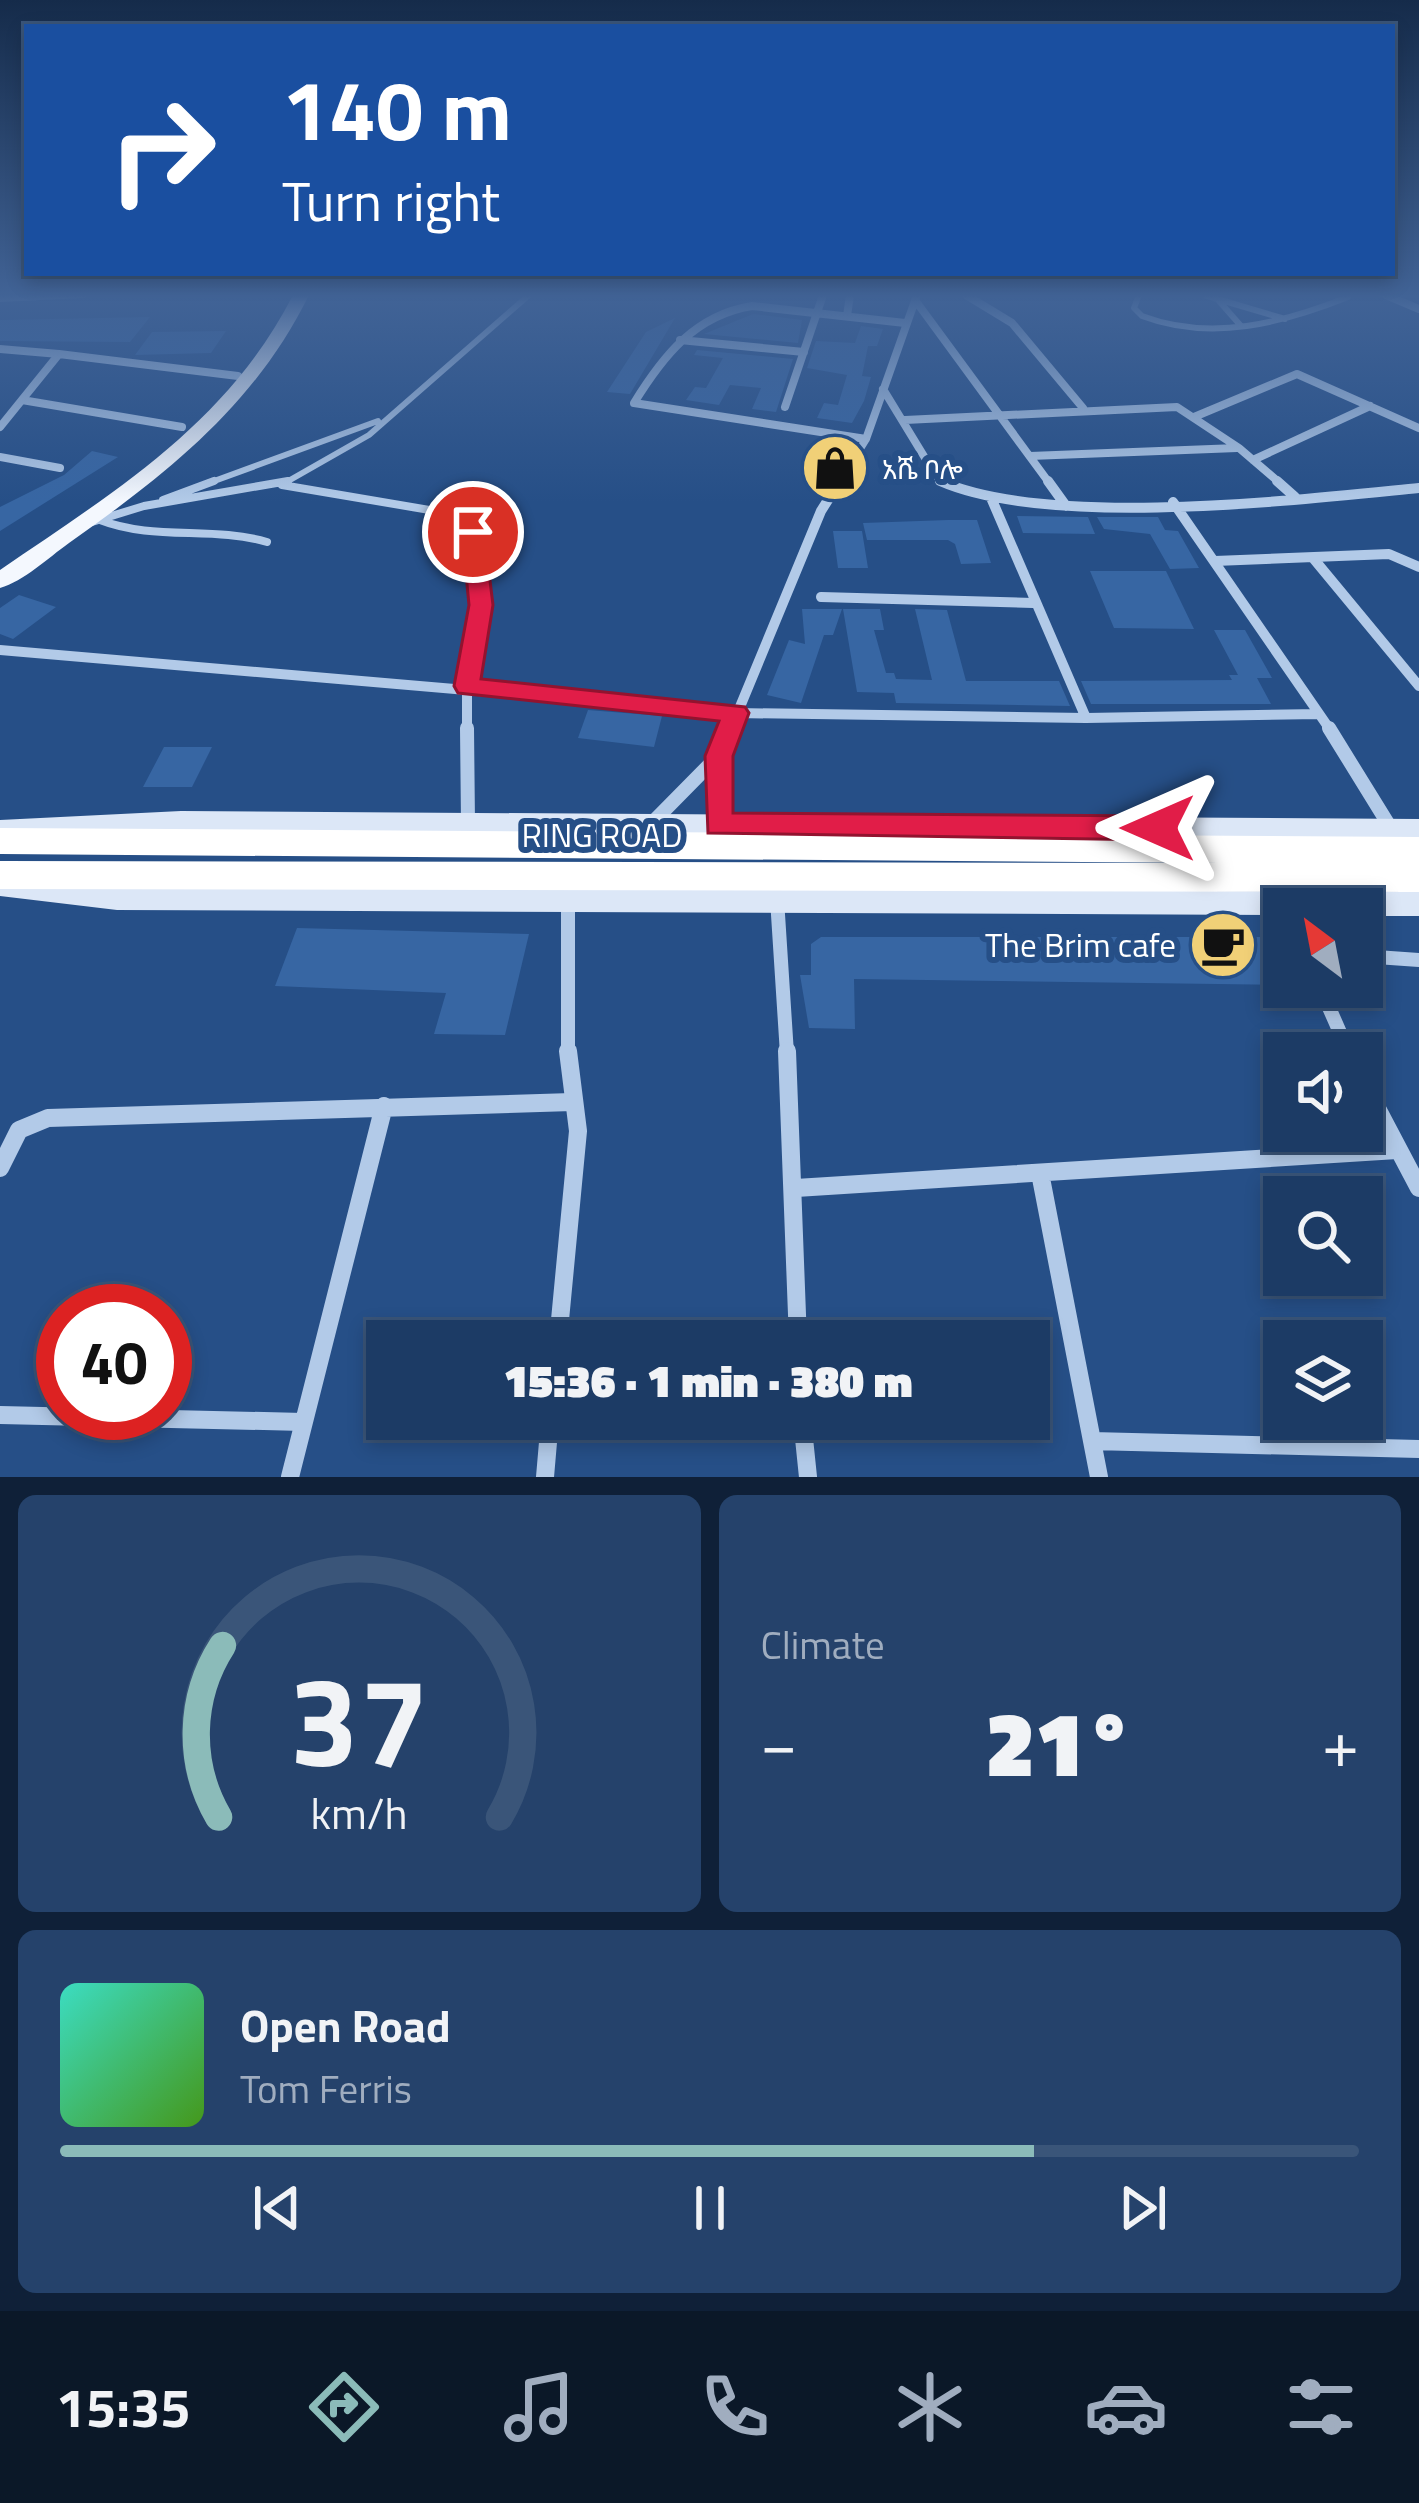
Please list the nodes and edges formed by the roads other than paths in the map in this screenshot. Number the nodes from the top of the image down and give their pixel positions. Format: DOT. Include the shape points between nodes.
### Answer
graph roads {
  1 [pos="52,364"];
  2 [pos="135,364"];
  3 [pos="247,364"];
  4 [pos="254,364"];
  5 [pos="448,364"];
  6 [pos="662,364"];
  7 [pos="800,364"];
  8 [pos="891,364"];
  9 [pos="963,364"];
  10 [pos="1046,364"];
  11 [pos="238,376"];
  12 [pos="883,389"];
  13 [pos="22,400"];
  14 [pos="220,400"];
  15 [pos="1370,406"];
  16 [pos="785,407"];
  17 [pos="1083,408"];
  18 [pos="1000,415"];
  19 [pos="1194,417"];
  20 [pos="905,420"];
  21 [pos="378,422"];
  22 [pos="0,427"];
  23 [pos="182,428"];
  24 [pos="1419,428"];
  25 [pos="866,439"];
  26 [pos="1238,448"];
  27 [pos="1030,456"];
  28 [pos="0,457"];
  29 [pos="1253,460"];
  30 [pos="60,468"];
  31 [pos="282,485"];
  32 [pos="1419,488"];
  33 [pos="1294,497"];
  34 [pos="992,500"];
  35 [pos="1173,502"];
  36 [pos="144,506"];
  37 [pos="1066,506"];
  38 [pos="100,520"];
  39 [pos="75,526"];
  40 [pos="267,542"];
  41 [pos="1313,558"];
  42 [pos="1214,560"];
  43 [pos="0,562"];
  44 [pos="1419,567"];
  45 [pos="0,581"];
  46 [pos="821,597"];
  47 [pos="1033,603"];
  48 [pos="0,650"];
  49 [pos="467,686"];
  50 [pos="1419,686"];
  51 [pos="736,713"];
  52 [pos="1319,714"];
  53 [pos="1086,718"];
  54 [pos="719,756"];
  55 [pos="468,823"];
  56 [pos="651,824"];
  57 [pos="718,825"];
  58 [pos="0,831"];
  59 [pos="1410,837"];
  60 [pos="0,841"];
  61 [pos="0,874"];
  62 [pos="1419,878"];
  63 [pos="0,884"];
  64 [pos="568,899"];
  65 [pos="777,899"];
  66 [pos="1419,904"];
  67 [pos="1383,957"];
  68 [pos="1419,960"];
  69 [pos="572,1102"];
  70 [pos="384,1106"];
  71 [pos="1383,1122"];
  72 [pos="1397,1150"];
  73 [pos="0,1168"];
  74 [pos="1040,1173"];
  75 [pos="796,1188"];
  76 [pos="1419,1188"];
  77 [pos="560,1320"];
  78 [pos="798,1320"];
  79 [pos="0,1414"];
  80 [pos="303,1422"];
  81 [pos="548,1440"];
  82 [pos="804,1440"];
  83 [pos="1092,1442"];
  84 [pos="1419,1449"];
  85 [pos="290,1477"];
  86 [pos="545,1477"];
  87 [pos="808,1477"];
  88 [pos="1099,1477"];
  1 -- 13 [label="street"];
  2 -- 11 [label="street"];
  3 -- 11 [label="main road"];
  4 -- 14 [label="main road"];
  5 -- 21 [label="lane"];
  6 -- 25 [label="street" via="634,403"];
  7 -- 16 [label="street"];
  8 -- 12 [label="street"];
  9 -- 18 [label="street"];
  10 -- 17 [label="street"];
  11 -- 14 [label="main road"];
  12 -- 20 [label="street"];
  12 -- 25 [label="street"];
  13 -- 22 [label="street"];
  13 -- 23 [label="street"];
  14 -- 23 [label="main road"];
  14 -- 39 [label="main road"];
  15 -- 19 [label="street" via="1297,374"];
  15 -- 24 [label="street"];
  15 -- 29 [label="street"];
  17 -- 18 [label="street"];
  17 -- 19 [label="street" via="1162,405"];
  18 -- 20 [label="street"];
  18 -- 27 [label="street"];
  19 -- 26 [label="street"];
  20 -- 34 [label="street" via="940,481"];
  21 -- 31 [label="lane"];
  21 -- 36 [label="lane"];
  23 -- 43 [label="main road"];
  25 -- 51 [label="street" via="820,511"];
  26 -- 27 [label="street"];
  26 -- 29 [label="street"];
  27 -- 37 [label="street"];
  28 -- 30 [label="street"];
  29 -- 33 [label="street"];
  31 -- 36 [label="lane"];
  31 -- 49 [label="lane" via="469,522 481,605"];
  32 -- 33 [label="street"];
  33 -- 35 [label="street"];
  34 -- 37 [label="street"];
  34 -- 47 [label="street"];
  35 -- 37 [label="street"];
  35 -- 42 [label="street"];
  36 -- 38 [label="lane"];
  38 -- 39 [label="lane"];
  38 -- 40 [label="lane" via="118,530 216,530"];
  39 -- 45 [label="main road"];
  41 -- 42 [label="street"];
  41 -- 44 [label="street" via="1389,554"];
  41 -- 50 [label="street"];
  42 -- 52 [label="street"];
  46 -- 47 [label="street"];
  47 -- 53 [label="street"];
  48 -- 49 [label="street"];
  49 -- 51 [label="street"];
  49 -- 55 [label="street"];
  51 -- 53 [label="street"];
  51 -- 54 [label="street"];
  52 -- 53 [label="street"];
  52 -- 59 [label="street"];
  54 -- 56 [label="street"];
  54 -- 57 [label="street"];
  55 -- 56 [label="street"];
  55 -- 58 [label="street" via="182,821"];
  56 -- 57 [label="street"];
  57 -- 59 [label="street"];
  59 -- 60 [label="highway, RING ROAD"];
  61 -- 62 [label="highway, RING ROAD"];
  63 -- 64 [label="street" via="117,898"];
  64 -- 65 [label="street"];
  64 -- 69 [label="street"];
  65 -- 66 [label="street"];
  65 -- 75 [label="street"];
  67 -- 68 [label="street"];
  69 -- 70 [label="street"];
  69 -- 77 [label="street" via="578,1131"];
  70 -- 73 [label="street" via="48,1118 19,1130"];
  70 -- 80 [label="street"];
  71 -- 72 [label="street"];
  72 -- 74 [label="street"];
  72 -- 76 [label="street"];
  74 -- 75 [label="street"];
  74 -- 83 [label="street"];
  75 -- 78 [label="street"];
  79 -- 80 [label="street"];
  80 -- 85 [label="street"];
  81 -- 86 [label="street"];
  82 -- 87 [label="street"];
  83 -- 84 [label="street"];
  83 -- 88 [label="street"];
}
